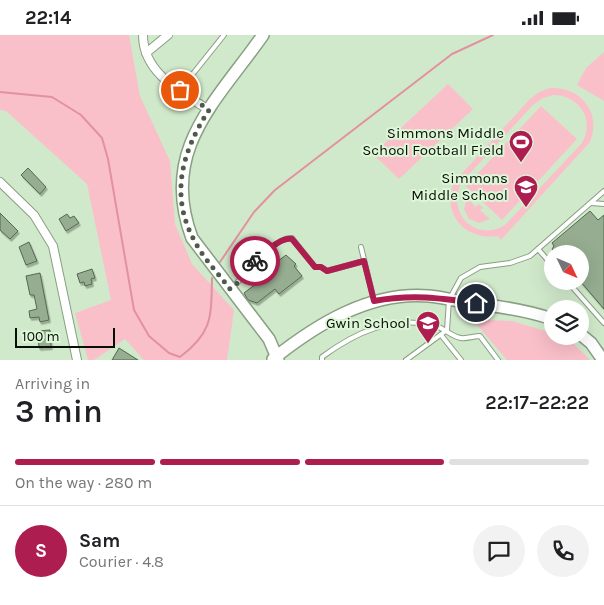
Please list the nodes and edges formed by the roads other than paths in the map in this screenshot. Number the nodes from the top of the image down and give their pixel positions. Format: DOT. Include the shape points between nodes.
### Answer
graph roads {
  1 [pos="143,35"];
  2 [pos="168,35"];
  3 [pos="224,35"];
  4 [pos="263,35"];
  5 [pos="146,53"];
  6 [pos="180,90"];
  7 [pos="209,110"];
  8 [pos="0,182"];
  9 [pos="604,191"];
  10 [pos="591,203"];
  11 [pos="604,203"];
  12 [pos="361,247"];
  13 [pos="538,249"];
  14 [pos="544,256"];
  15 [pos="364,261"];
  16 [pos="230,289"];
  17 [pos="575,290"];
  18 [pos="450,300"];
  19 [pos="374,301"];
  20 [pos="544,316"];
  21 [pos="604,323"];
  22 [pos="447,331"];
  23 [pos="441,335"];
  24 [pos="589,341"];
  25 [pos="76,359"];
  26 [pos="276,359"];
  27 [pos="67,360"];
  28 [pos="322,360"];
  29 [pos="406,360"];
  30 [pos="460,360"];
  31 [pos="498,360"];
  32 [pos="603,360"];
  1 -- 5 [label="street"];
  2 -- 5 [label="street"];
  3 -- 6 [label="lane"];
  4 -- 7 [label="street"];
  5 -- 6 [label="street" via="154,69"];
  6 -- 7 [label="street"];
  7 -- 16 [label="street" via="189,145 182,175 182,200 192,238"];
  8 -- 25 [label="street" via="34,215 51,241"];
  9 -- 10 [label="lane"];
  10 -- 11 [label="lane"];
  10 -- 13 [label="lane"];
  12 -- 15 [label="lane"];
  13 -- 14 [label="lane"];
  13 -- 18 [label="lane" via="530,256 467,273 461,277"];
  15 -- 16 [label="lane" via="327,271 315,267 292,239 285,239 254,263 246,276"];
  15 -- 19 [label="lane"];
  16 -- 26 [label="street" via="269,339"];
  17 -- 21 [label="lane"];
  18 -- 19 [label="street" via="400,296"];
  18 -- 20 [label="street"];
  18 -- 22 [label="lane"];
  19 -- 26 [label="street" via="327,322"];
  22 -- 23 [label="lane"];
  22 -- 28 [label="lane" via="436,325 392,323 368,329 338,345"];
  22 -- 31 [label="lane" via="461,338 480,336"];
  23 -- 29 [label="lane"];
  23 -- 30 [label="lane"];
  24 -- 32 [label="street"];
  25 -- 27 [label="street"];
}
